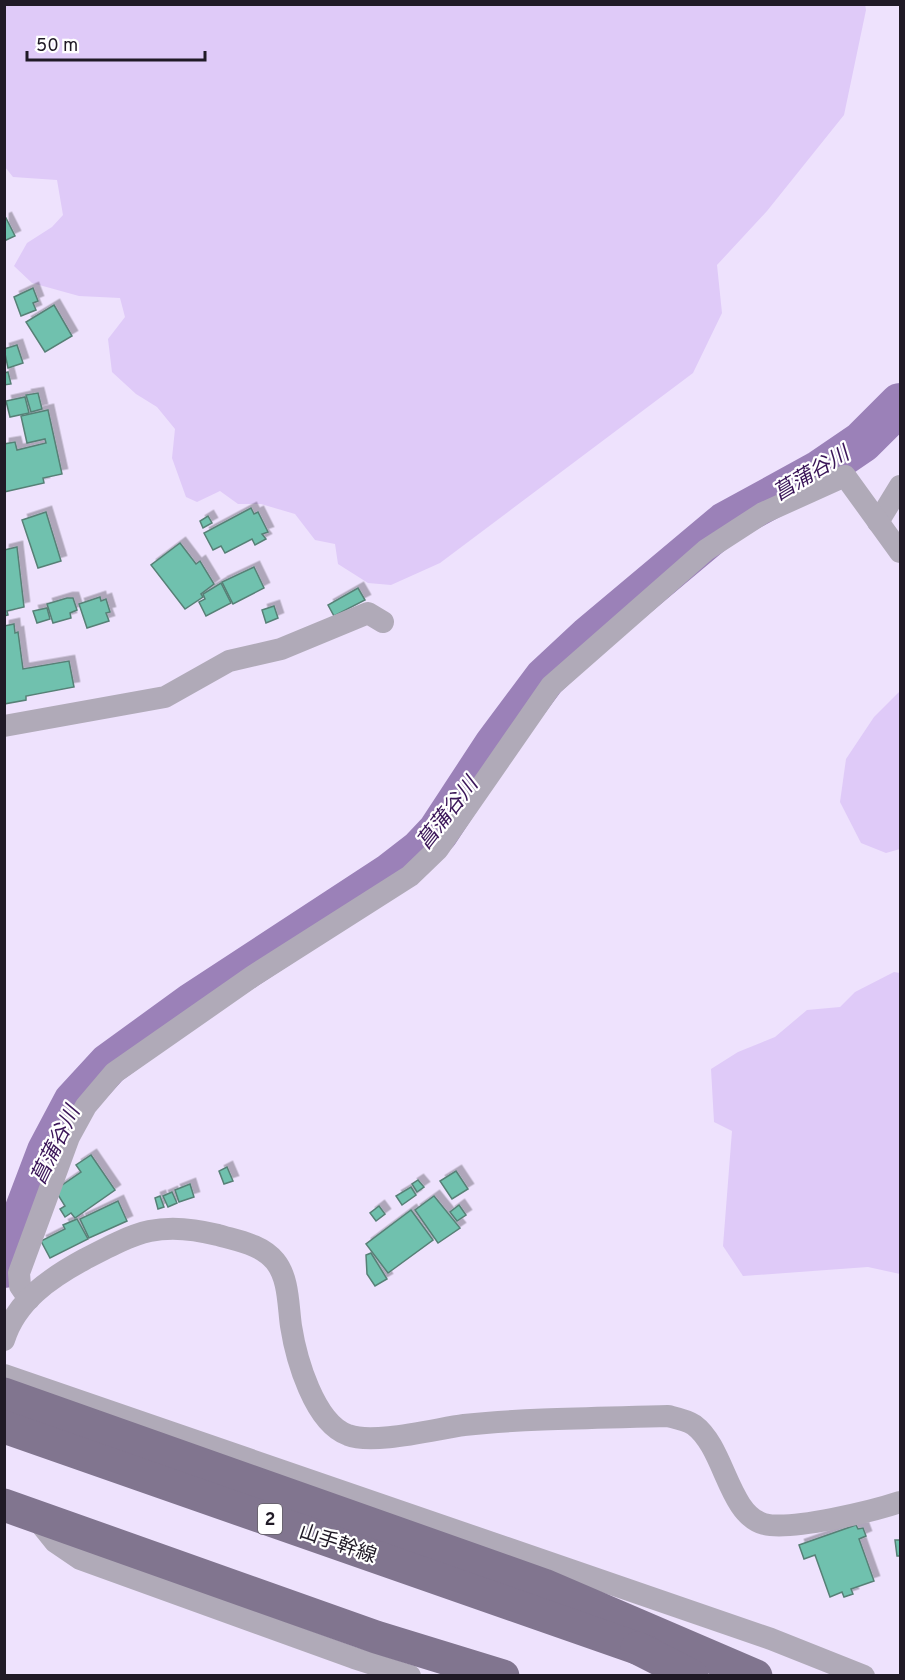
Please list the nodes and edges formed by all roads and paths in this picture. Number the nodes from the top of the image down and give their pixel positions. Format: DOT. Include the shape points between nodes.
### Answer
graph roads {
  1 [pos="900,486"];
  2 [pos="878,522"];
  3 [pos="900,552"];
  4 [pos="383,622"];
  5 [pos="4,726"];
  6 [pos="29,1299"];
  7 [pos="4,1340"];
  8 [pos="4,1376"];
  9 [pos="4,1394"];
  10 [pos="4,1427"];
  11 [pos="900,1503"];
  12 [pos="19,1511"];
  13 [pos="539,1598"];
  14 [pos="637,1648"];
  15 [pos="410,1676"];
  16 [pos="503,1676"];
  17 [pos="692,1676"];
  18 [pos="713,1676"];
  19 [pos="756,1676"];
  20 [pos="864,1676"];
  1 -- 2 [label="street"];
  2 -- 3 [label="street"];
  2 -- 6 [label="street" via="844,476 763,513 706,550 551,686 438,849 410,876 253,976 114,1073 86,1106 54,1171 19,1273 20,1286"];
  4 -- 5 [label="street" via="368,613 280,649 230,661 165,697"];
  6 -- 7 [label="street" via="16,1312"];
  6 -- 11 [label="street" via="48,1281 78,1263 149,1229 196,1230 248,1243 274,1261 284,1276 298,1358 315,1401 334,1426 347,1435 367,1439 466,1425 668,1416 692,1423 707,1436 734,1496 762,1524 817,1520"];
  8 -- 20 [label="street" via="771,1639"];
  9 -- 13 [label="main road" via="411,1538"];
  10 -- 13 [label="main road, 山手幹線 / 2"];
  12 -- 15 [label="street" via="80,1559"];
  12 -- 16 [label="main road" via="376,1637"];
  13 -- 14 [label="main road, 山手幹線 / 2"];
  13 -- 19 [label="main road"];
  14 -- 17 [label="main road, 山手幹線 / 2"];
  14 -- 18 [label="main road, 山手幹線 / 2"];
}
